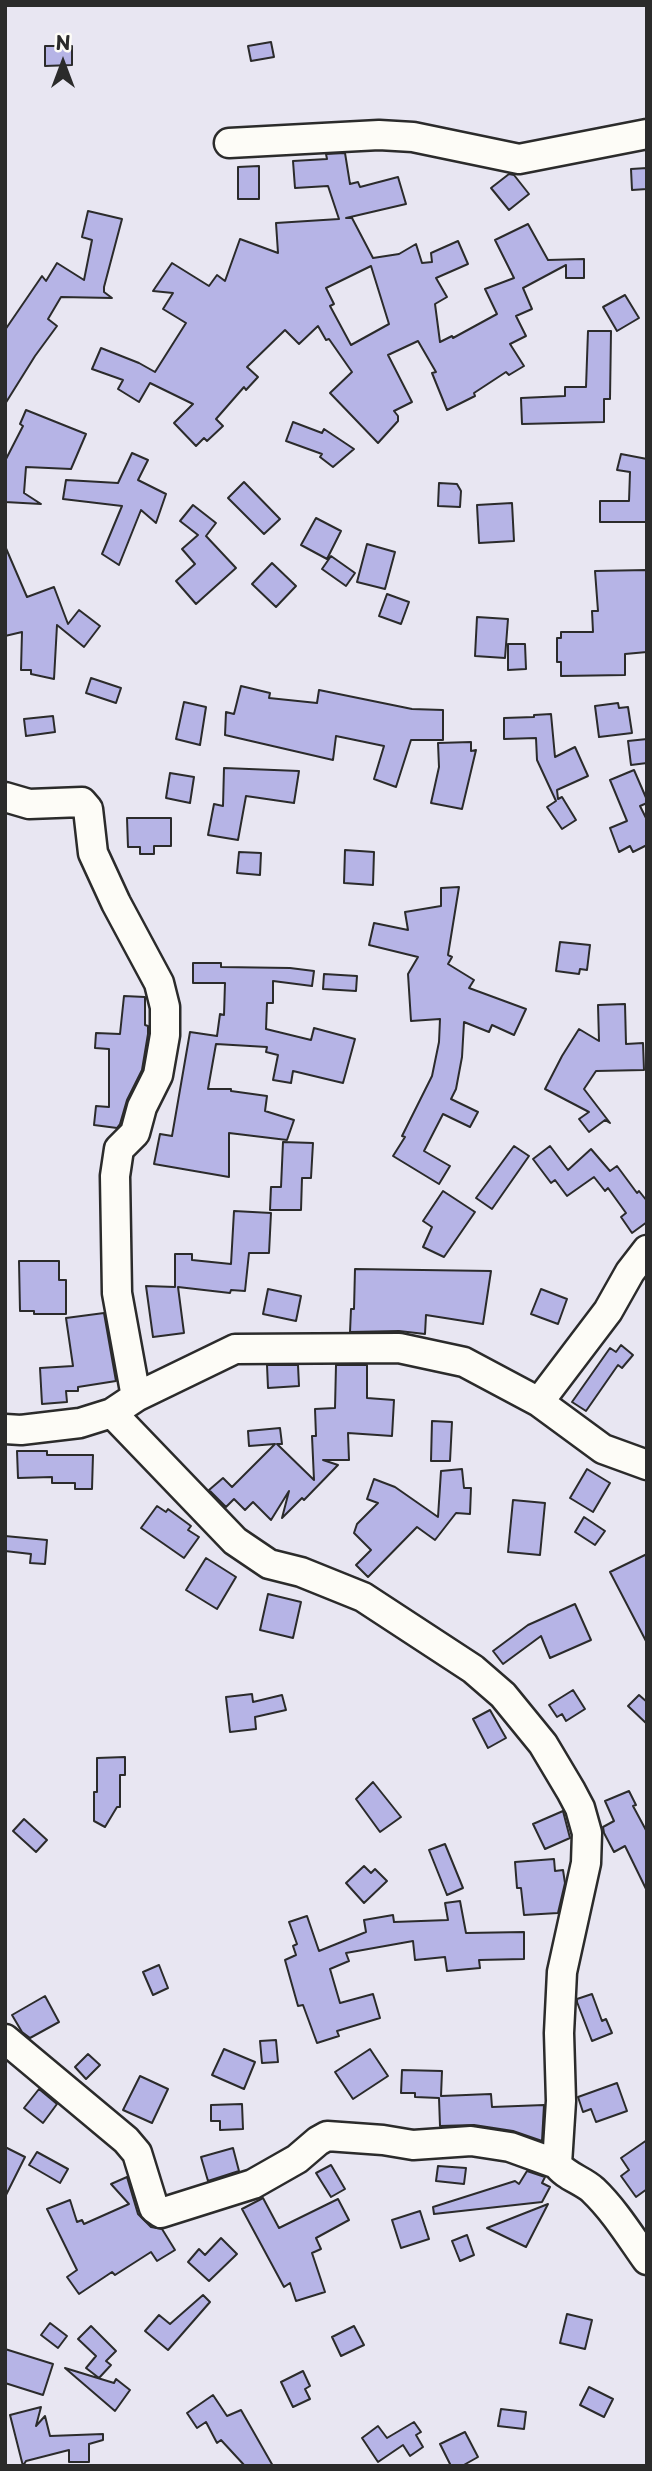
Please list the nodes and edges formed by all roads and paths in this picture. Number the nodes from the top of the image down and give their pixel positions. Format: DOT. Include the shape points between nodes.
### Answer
graph roads {
  1 [pos="647,134"];
  2 [pos="229,143"];
  3 [pos="5,797"];
  4 [pos="647,1250"];
  5 [pos="136,1397"];
  6 [pos="539,1402"];
  7 [pos="112,1413"];
  8 [pos="5,1429"];
  9 [pos="647,1465"];
  10 [pos="5,2039"];
  11 [pos="557,2164"];
  12 [pos="647,2260"];
  1 -- 2 [label="street" via="519,159 413,137 379,135"];
  3 -- 5 [label="street" via="29,804 82,802 88,809 93,853 159,983 165,1007 158,1075 135,1133 119,1149 115,1176 117,1293"];
  4 -- 6 [label="street" via="608,1311"];
  5 -- 6 [label="street" via="235,1349 399,1348 464,1362"];
  5 -- 7 [label="street"];
  6 -- 9 [label="street" via="603,1449"];
  7 -- 8 [label="street" via="80,1423"];
  7 -- 11 [label="street" via="235,1541 269,1564 363,1597 472,1669 503,1695 543,1744 580,1808 587,1833 586,1863 562,1972"];
  10 -- 11 [label="street" via="126,2140 137,2153 155,2208 161,2213 253,2184 298,2159 327,2136 413,2145 471,2141 510,2147"];
  11 -- 12 [label="street" via="591,2188"];
}
